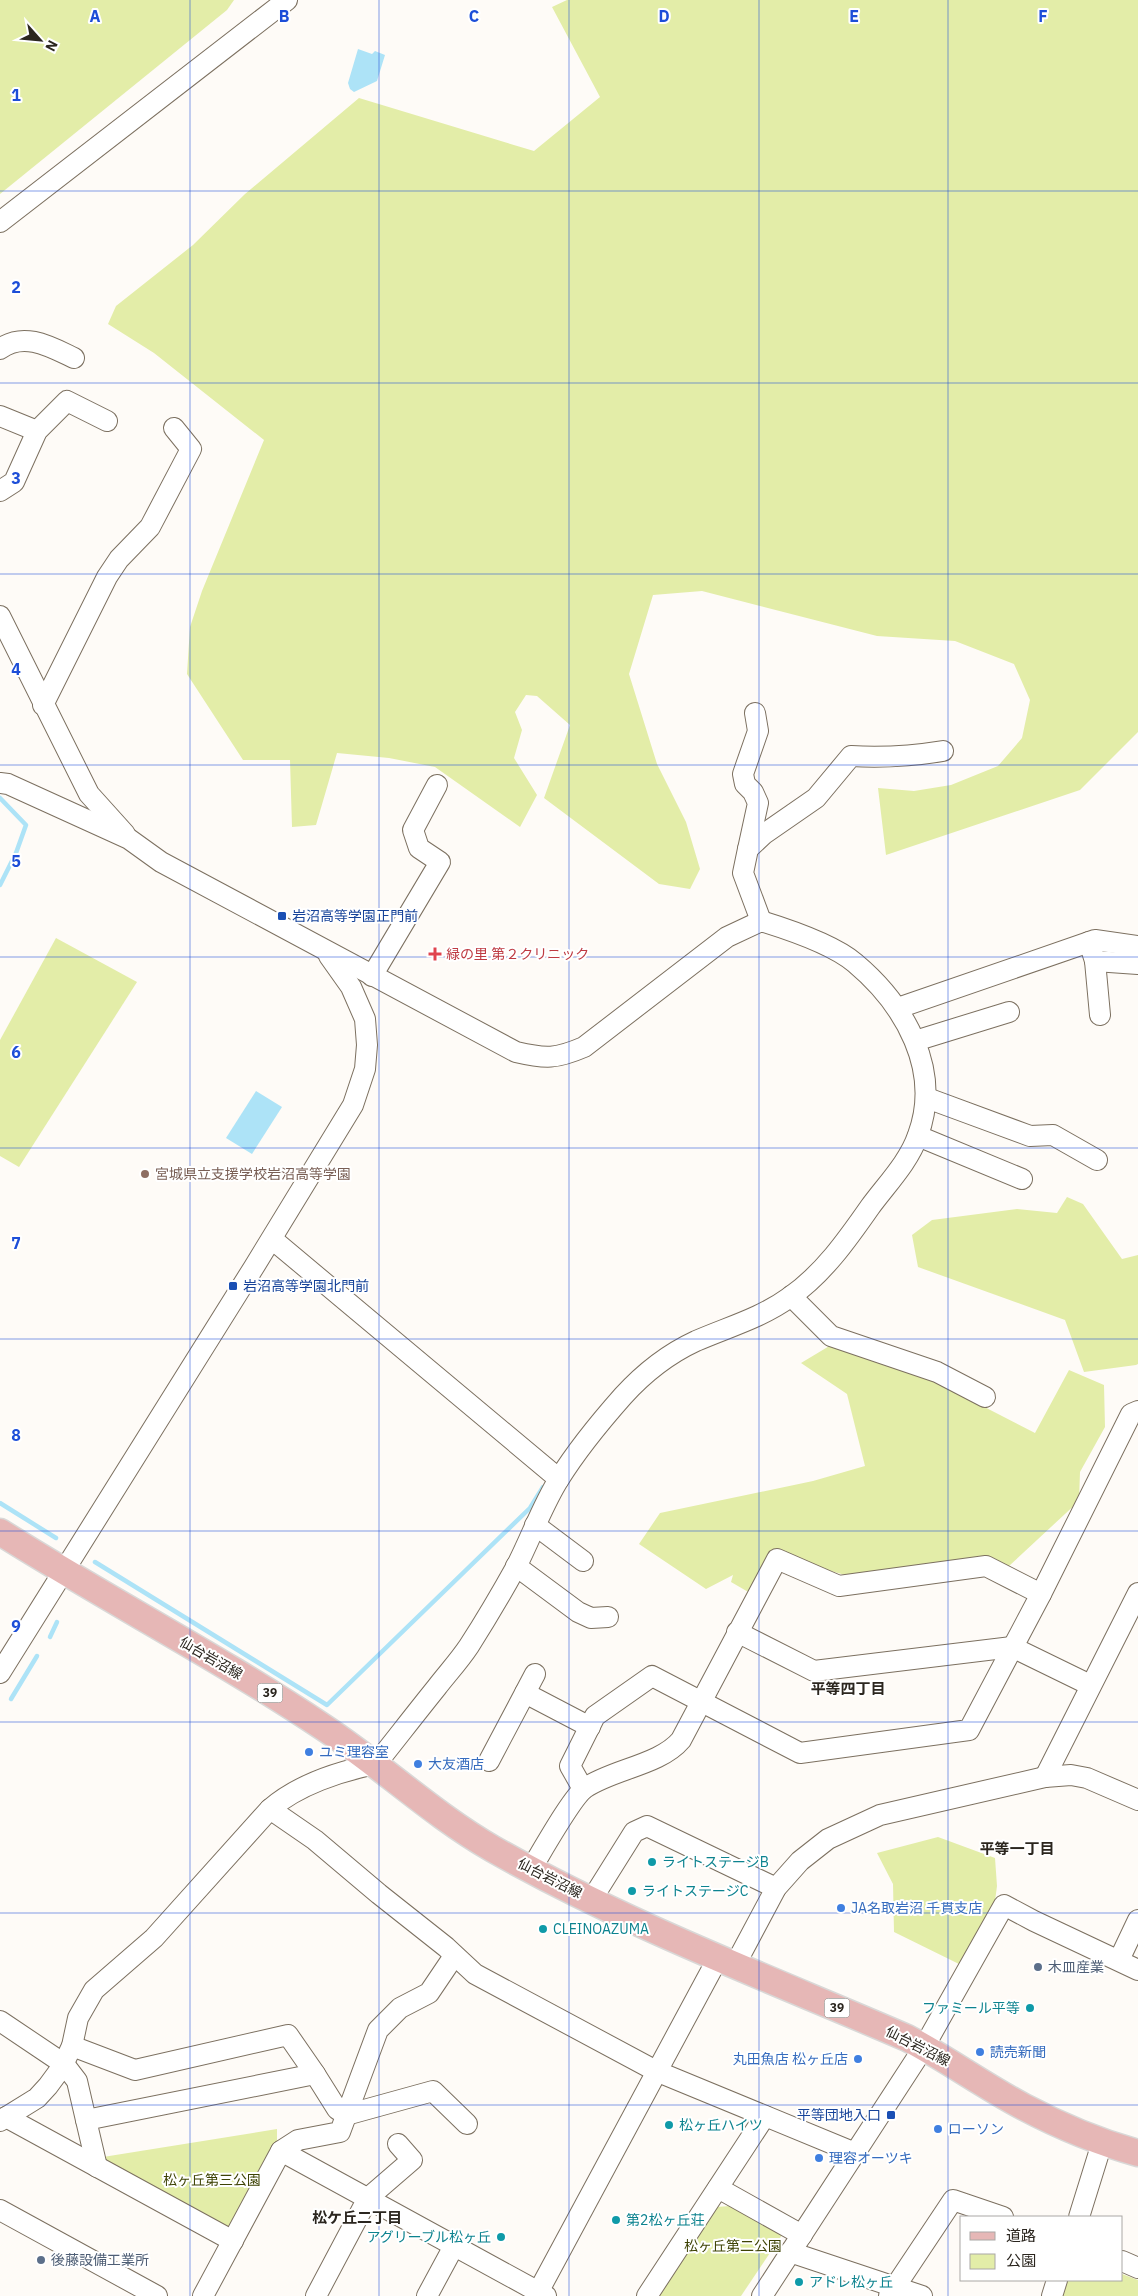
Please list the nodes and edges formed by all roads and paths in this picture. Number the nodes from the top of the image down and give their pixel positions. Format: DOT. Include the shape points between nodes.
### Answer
graph roads {
  1 [pos="287,0"];
  2 [pos="0,222"];
  3 [pos="0,349"];
  4 [pos="74,358"];
  5 [pos="0,416"];
  6 [pos="107,421"];
  7 [pos="174,428"];
  8 [pos="38,431"];
  9 [pos="0,491"];
  10 [pos="0,616"];
  11 [pos="43,705"];
  12 [pos="755,713"];
  13 [pos="943,751"];
  14 [pos="0,783"];
  15 [pos="437,786"];
  16 [pos="129,839"];
  17 [pos="748,850"];
  18 [pos="761,921"];
  19 [pos="311,944"];
  20 [pos="1138,946"];
  21 [pos="1092,952"];
  22 [pos="1138,964"];
  23 [pos="372,976"];
  24 [pos="898,1008"];
  25 [pos="1009,1012"];
  26 [pos="1100,1015"];
  27 [pos="915,1041"];
  28 [pos="927,1098"];
  29 [pos="918,1136"];
  30 [pos="1097,1160"];
  31 [pos="1022,1179"];
  32 [pos="272,1239"];
  33 [pos="791,1296"];
  34 [pos="985,1397"];
  35 [pos="1138,1411"];
  36 [pos="559,1479"];
  37 [pos="535,1526"];
  38 [pos="0,1532"];
  39 [pos="583,1561"];
  40 [pos="516,1566"];
  41 [pos="63,1571"];
  42 [pos="1138,1593"];
  43 [pos="1041,1594"];
  44 [pos="608,1617"];
  45 [pos="737,1632"];
  46 [pos="1012,1647"];
  47 [pos="0,1673"];
  48 [pos="534,1674"];
  49 [pos="1090,1685"];
  50 [pos="525,1693"];
  51 [pos="702,1703"];
  52 [pos="590,1727"];
  53 [pos="1065,1738"];
  54 [pos="489,1761"];
  55 [pos="376,1764"];
  56 [pos="1045,1777"];
  57 [pos="1087,1778"];
  58 [pos="583,1789"];
  59 [pos="1136,1794"];
  60 [pos="270,1809"];
  61 [pos="531,1869"];
  62 [pos="776,1888"];
  63 [pos="592,1899"];
  64 [pos="1138,1920"];
  65 [pos="454,1956"];
  66 [pos="1119,1960"];
  67 [pos="726,1961"];
  68 [pos="1138,1970"];
  69 [pos="0,2021"];
  70 [pos="924,2047"];
  71 [pos="68,2055"];
  72 [pos="656,2071"];
  73 [pos="315,2074"];
  74 [pos="346,2115"];
  75 [pos="765,2116"];
  76 [pos="3,2119"];
  77 [pos="86,2120"];
  78 [pos="467,2124"];
  79 [pos="1102,2143"];
  80 [pos="398,2144"];
  81 [pos="281,2151"];
  82 [pos="855,2153"];
  83 [pos="1138,2153"];
  84 [pos="97,2166"];
  85 [pos="718,2188"];
  86 [pos="368,2198"];
  87 [pos="0,2210"];
  88 [pos="1000,2216"];
  89 [pos="1079,2216"];
  90 [pos="802,2235"];
  91 [pos="233,2241"];
  92 [pos="454,2246"];
  93 [pos="790,2252"];
  94 [pos="1123,2261"];
  95 [pos="1138,2268"];
  96 [pos="1057,2281"];
  97 [pos="892,2291"];
  98 [pos="540,2295"];
  99 [pos="158,2296"];
  100 [pos="203,2296"];
  101 [pos="316,2296"];
  102 [pos="427,2296"];
  103 [pos="647,2296"];
  104 [pos="762,2296"];
  105 [pos="922,2296"];
  106 [pos="1052,2296"];
  1 -- 2 [label="street"];
  3 -- 4 [label="street" via="25,340 42,343"];
  5 -- 8 [label="street"];
  6 -- 8 [label="street" via="67,401"];
  7 -- 11 [label="street" via="191,449 150,527 119,558 107,577"];
  8 -- 9 [label="street" via="14,482"];
  10 -- 11 [label="street"];
  11 -- 16 [label="street" via="89,794"];
  12 -- 17 [label="street" via="758,731 743,774 745,784 758,803"];
  13 -- 17 [label="street" via="878,758 851,756 816,798 764,834"];
  14 -- 16 [label="street"];
  15 -- 23 [label="street" via="413,830 419,848 440,862"];
  16 -- 19 [label="street" via="161,862"];
  17 -- 18 [label="street" via="743,873"];
  18 -- 23 [label="street" via="727,937 584,1047 563,1056 540,1058 516,1052"];
  18 -- 24 [label="street" via="812,940 854,962"];
  19 -- 23 [label="street"];
  19 -- 32 [label="street" via="329,956 352,987 365,1019 365,1069 353,1105"];
  20 -- 21 [label="street" via="1095,940"];
  21 -- 22 [label="street"];
  21 -- 24 [label="street"];
  21 -- 26 [label="street"];
  24 -- 27 [label="street"];
  25 -- 27 [label="street"];
  27 -- 28 [label="street" via="924,1071"];
  28 -- 29 [label="street"];
  28 -- 30 [label="street" via="1030,1136 1053,1135"];
  29 -- 31 [label="street"];
  29 -- 33 [label="street" via="902,1164 842,1246 813,1278"];
  32 -- 36 [label="street"];
  32 -- 41 [label="street"];
  33 -- 34 [label="street" via="832,1336 936,1372"];
  33 -- 36 [label="street" via="764,1314 694,1342 656,1365 606,1416"];
  35 -- 43 [label="street" via="1131,1414"];
  36 -- 37 [label="street"];
  37 -- 39 [label="street"];
  37 -- 40 [label="street"];
  38 -- 41 [label="main road, 仙台岩沼線 / 39"];
  40 -- 44 [label="street" via="578,1612 591,1618"];
  40 -- 55 [label="street" via="467,1648"];
  41 -- 47 [label="street"];
  41 -- 55 [label="main road, 仙台岩沼線 / 39" via="254,1683"];
  42 -- 49 [label="street"];
  43 -- 45 [label="street" via="986,1566 839,1586 777,1559"];
  43 -- 46 [label="street"];
  45 -- 46 [label="street" via="814,1671"];
  45 -- 51 [label="street"];
  46 -- 49 [label="street"];
  46 -- 51 [label="street" via="969,1730 800,1754"];
  48 -- 50 [label="street"];
  49 -- 53 [label="street"];
  50 -- 52 [label="street"];
  50 -- 54 [label="street"];
  51 -- 52 [label="street" via="652,1676 595,1716"];
  51 -- 58 [label="street" via="673,1750"];
  52 -- 58 [label="street" via="570,1766"];
  53 -- 56 [label="street"];
  53 -- 57 [label="street" via="1062,1752 1066,1763"];
  55 -- 60 [label="street" via="353,1769 285,1796"];
  55 -- 61 [label="main road, 仙台岩沼線 / 39" via="453,1824"];
  56 -- 57 [label="street" via="1070,1775"];
  56 -- 62 [label="street" via="880,1815 828,1838 800,1861"];
  57 -- 59 [label="street"];
  58 -- 61 [label="street"];
  60 -- 65 [label="street" via="315,1840"];
  60 -- 71 [label="street" via="154,1938 94,1990 78,2018"];
  61 -- 63 [label="main road, 仙台岩沼線 / 39"];
  62 -- 63 [label="street" via="647,1826 634,1832"];
  62 -- 67 [label="street"];
  63 -- 67 [label="main road, 仙台岩沼線 / 39"];
  64 -- 66 [label="street"];
  65 -- 72 [label="street" via="475,1974"];
  65 -- 74 [label="street" via="429,1993 400,2008 378,2030"];
  66 -- 68 [label="street"];
  66 -- 70 [label="street" via="1004,1905"];
  67 -- 70 [label="main road, 仙台岩沼線 / 39"];
  67 -- 72 [label="street"];
  69 -- 71 [label="street"];
  70 -- 79 [label="main road, 仙台岩沼線 / 39" via="1023,2107"];
  70 -- 82 [label="street"];
  71 -- 73 [label="street" via="135,2070 288,2035"];
  71 -- 76 [label="street" via="37,2098"];
  71 -- 77 [label="street"];
  72 -- 75 [label="street"];
  72 -- 98 [label="street"];
  73 -- 74 [label="street" via="337,2109"];
  73 -- 77 [label="street"];
  74 -- 78 [label="street" via="433,2091"];
  74 -- 81 [label="street" via="340,2132 298,2140"];
  75 -- 82 [label="street"];
  75 -- 85 [label="street"];
  76 -- 84 [label="street"];
  77 -- 84 [label="street"];
  79 -- 83 [label="main road, 仙台岩沼線 / 39"];
  79 -- 89 [label="street"];
  80 -- 86 [label="street" via="412,2160"];
  81 -- 86 [label="street"];
  81 -- 91 [label="street"];
  82 -- 90 [label="street"];
  84 -- 91 [label="street"];
  85 -- 90 [label="street"];
  85 -- 103 [label="street"];
  86 -- 92 [label="street"];
  86 -- 101 [label="street"];
  87 -- 99 [label="street"];
  88 -- 97 [label="street" via="953,2200"];
  90 -- 93 [label="street"];
  91 -- 100 [label="street"];
  92 -- 98 [label="street"];
  92 -- 102 [label="street"];
  93 -- 97 [label="street"];
  93 -- 104 [label="street"];
  94 -- 95 [label="street"];
  96 -- 106 [label="street"];
  97 -- 105 [label="street"];
}
